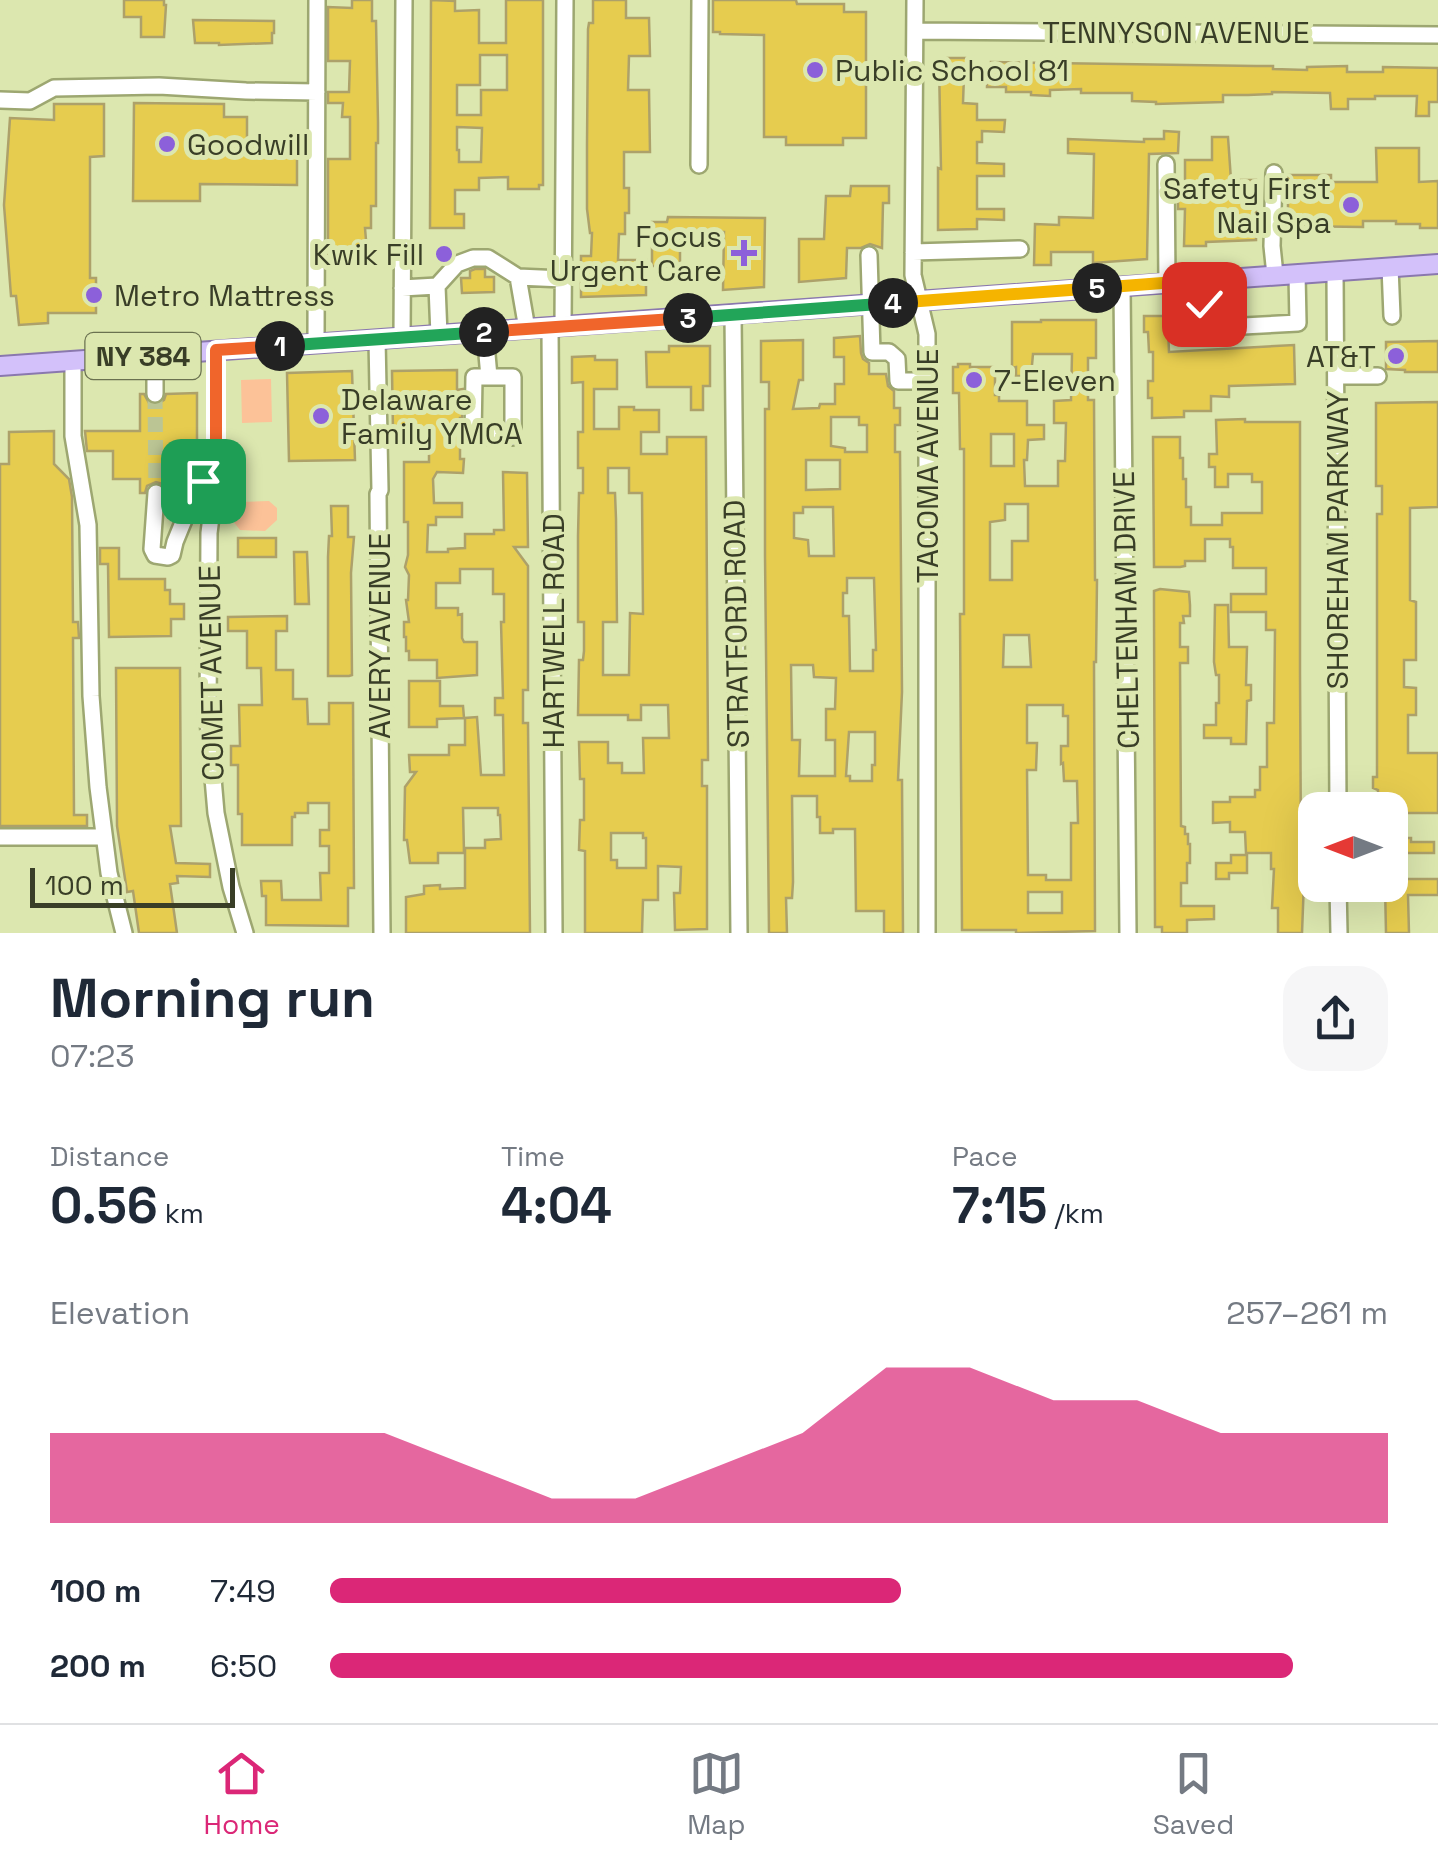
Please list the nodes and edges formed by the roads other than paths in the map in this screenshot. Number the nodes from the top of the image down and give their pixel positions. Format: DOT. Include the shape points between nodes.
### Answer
graph roads {
  1 [pos="317,0"];
  2 [pos="404,0"];
  3 [pos="565,0"];
  4 [pos="700,0"];
  5 [pos="914,0"];
  6 [pos="915,31"];
  7 [pos="1438,35"];
  8 [pos="316,92"];
  9 [pos="0,100"];
  10 [pos="1166,164"];
  11 [pos="699,165"];
  12 [pos="1274,173"];
  13 [pos="1020,249"];
  14 [pos="913,252"];
  15 [pos="870,255"];
  16 [pos="1438,264"];
  17 [pos="1390,267"];
  18 [pos="1336,271"];
  19 [pos="1296,274"];
  20 [pos="1275,275"];
  21 [pos="518,277"];
  22 [pos="563,279"];
  23 [pos="1202,280"];
  24 [pos="1167,283"];
  25 [pos="437,286"];
  26 [pos="1122,286"];
  27 [pos="402,288"];
  28 [pos="919,301"];
  29 [pos="870,304"];
  30 [pos="733,315"];
  31 [pos="1392,316"];
  32 [pos="557,328"];
  33 [pos="527,329"];
  34 [pos="485,332"];
  35 [pos="439,335"];
  36 [pos="402,338"];
  37 [pos="377,340"];
  38 [pos="316,344"];
  39 [pos="216,350"];
  40 [pos="155,355"];
  41 [pos="72,361"];
  42 [pos="0,366"];
  43 [pos="1336,376"];
  44 [pos="1378,376"];
  45 [pos="488,377"];
  46 [pos="927,381"];
  47 [pos="156,394"];
  48 [pos="216,477"];
  49 [pos="156,493"];
  50 [pos="1338,792"];
  51 [pos="0,837"];
  52 [pos="103,837"];
  53 [pos="1338,902"];
  54 [pos="124,933"];
  55 [pos="245,933"];
  56 [pos="382,933"];
  57 [pos="554,933"];
  58 [pos="739,933"];
  59 [pos="927,933"];
  60 [pos="1128,933"];
  61 [pos="1339,933"];
  1 -- 8 [label="street"];
  2 -- 27 [label="street"];
  3 -- 22 [label="street, HARTWELL ROAD"];
  4 -- 11 [label="street"];
  5 -- 6 [label="street, TACOMA AVENUE"];
  6 -- 7 [label="street, TENNYSON AVENUE"];
  6 -- 14 [label="street, TACOMA AVENUE"];
  8 -- 9 [label="street" via="54,88 30,101"];
  8 -- 38 [label="street"];
  10 -- 24 [label="street"];
  12 -- 20 [label="street"];
  13 -- 14 [label="street"];
  14 -- 28 [label="street, TACOMA AVENUE"];
  15 -- 29 [label="street"];
  16 -- 17 [label="main road, NY 384"];
  17 -- 18 [label="main road, NY 384"];
  17 -- 31 [label="street"];
  18 -- 19 [label="main road, NY 384"];
  18 -- 43 [label="street, SHOREHAM PARKWAY"];
  19 -- 20 [label="main road, NY 384"];
  19 -- 23 [label="street" via="1298,323 1205,328"];
  20 -- 23 [label="main road, NY 384"];
  21 -- 22 [label="street"];
  21 -- 25 [label="street" via="488,258 473,258 457,264"];
  21 -- 33 [label="street"];
  22 -- 32 [label="street, HARTWELL ROAD"];
  23 -- 24 [label="main road, NY 384"];
  24 -- 26 [label="main road, NY 384"];
  25 -- 27 [label="street"];
  25 -- 35 [label="street"];
  26 -- 28 [label="main road, NY 384"];
  26 -- 60 [label="street, CHELTENHAM DRIVE"];
  27 -- 36 [label="street"];
  28 -- 29 [label="main road, NY 384"];
  28 -- 46 [label="street, TACOMA AVENUE"];
  29 -- 30 [label="main road, NY 384"];
  29 -- 46 [label="street" via="872,352 897,359 898,380"];
  30 -- 32 [label="main road, NY 384"];
  30 -- 58 [label="street, STRATFORD ROAD"];
  32 -- 33 [label="main road, NY 384"];
  32 -- 57 [label="street, HARTWELL ROAD"];
  33 -- 34 [label="main road, NY 384"];
  34 -- 35 [label="main road, NY 384"];
  34 -- 45 [label="street"];
  35 -- 36 [label="main road, NY 384"];
  36 -- 37 [label="main road, NY 384"];
  37 -- 38 [label="main road, NY 384"];
  37 -- 56 [label="street, AVERY AVENUE"];
  38 -- 39 [label="main road, NY 384"];
  39 -- 40 [label="main road, NY 384"];
  39 -- 48 [label="street, COMET AVENUE"];
  40 -- 41 [label="main road, NY 384"];
  40 -- 47 [label="street"];
  41 -- 42 [label="main road, NY 384"];
  41 -- 52 [label="street" via="73,436 88,525 90,696"];
  43 -- 44 [label="street"];
  43 -- 50 [label="street, SHOREHAM PARKWAY"];
  45 -- 45 [label="street" via="474,377 473,436 513,437 513,377"];
  46 -- 59 [label="street, TACOMA AVENUE"];
  48 -- 49 [label="street" via="197,488 168,557 152,549"];
  48 -- 55 [label="street, COMET AVENUE" via="209,533 211,770"];
  51 -- 52 [label="street"];
  52 -- 54 [label="street"];
  53 -- 61 [label="street"];
}
